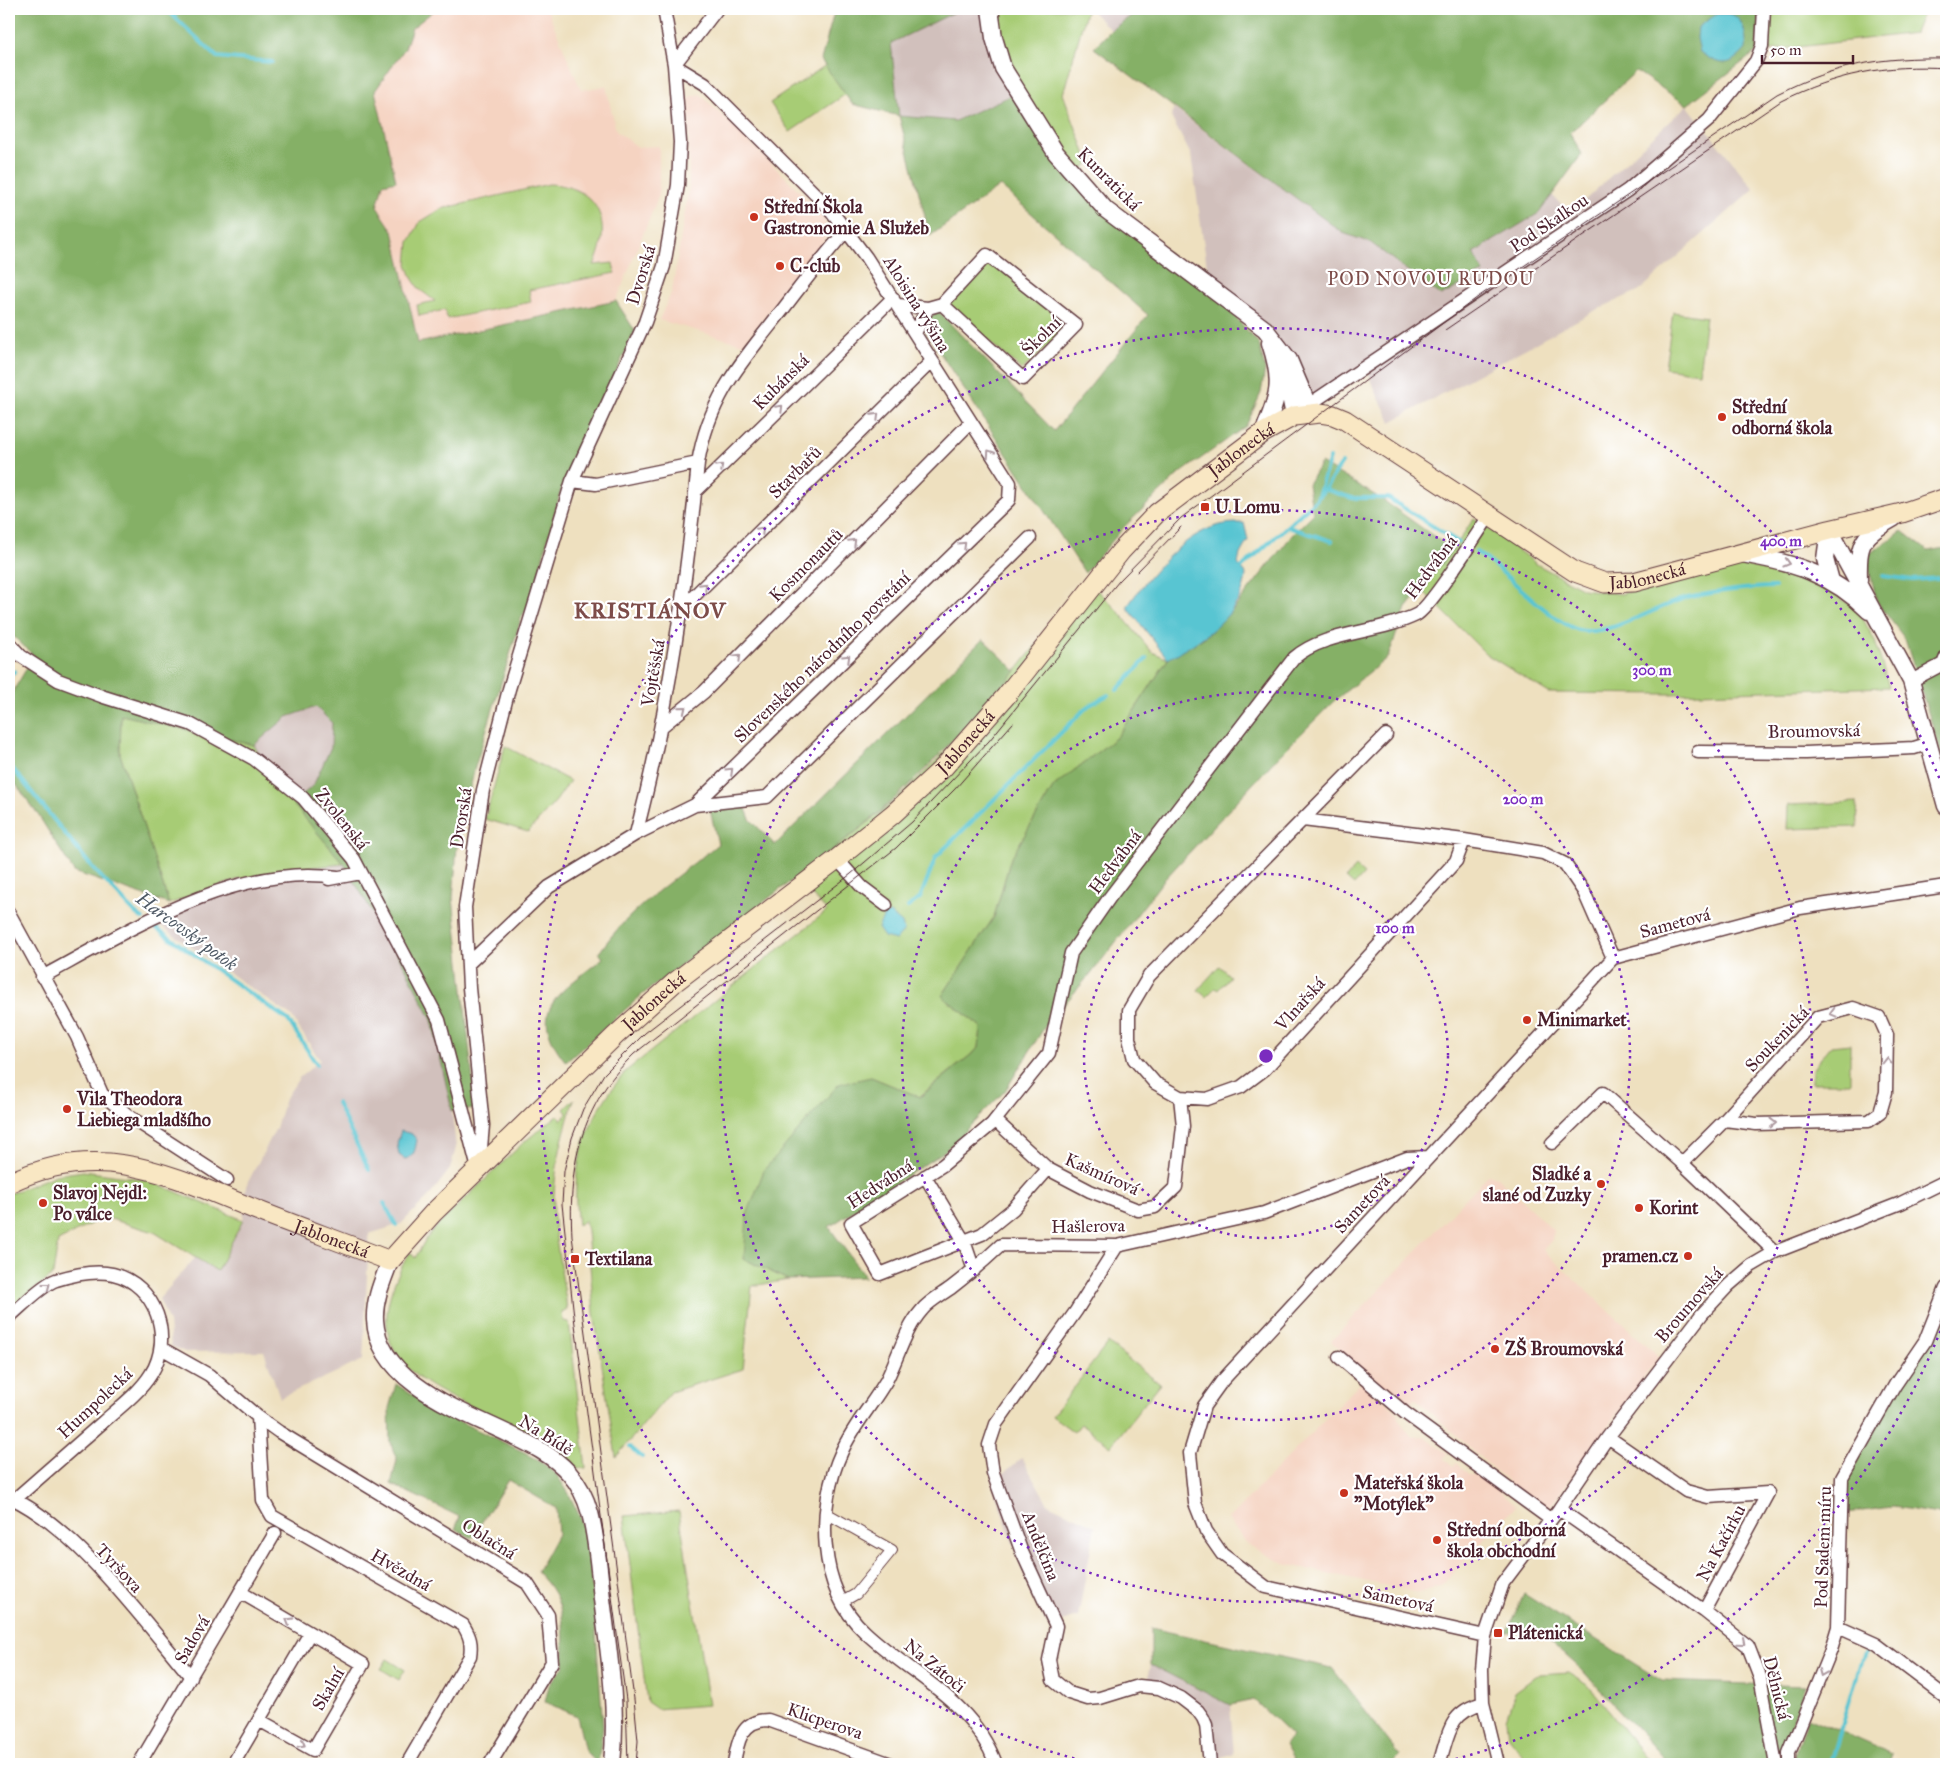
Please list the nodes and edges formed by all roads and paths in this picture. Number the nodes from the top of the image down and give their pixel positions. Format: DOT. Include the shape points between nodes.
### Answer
graph roads {
  1 [pos="664,9"];
  2 [pos="717,9"];
  3 [pos="990,9"];
  4 [pos="1764,9"];
  5 [pos="674,65"];
  6 [pos="847,230"];
  7 [pos="895,302"];
  8 [pos="942,304"];
  9 [pos="928,308"];
  10 [pos="1265,329"];
  11 [pos="915,333"];
  12 [pos="932,361"];
  13 [pos="1304,412"];
  14 [pos="970,423"];
  15 [pos="1263,433"];
  16 [pos="698,464"];
  17 [pos="572,481"];
  18 [pos="1010,483"];
  19 [pos="695,492"];
  20 [pos="1946,498"];
  21 [pos="1902,514"];
  22 [pos="1488,516"];
  23 [pos="1829,530"];
  24 [pos="1030,538"];
  25 [pos="1740,553"];
  26 [pos="1831,581"];
  27 [pos="1859,582"];
  28 [pos="683,607"];
  29 [pos="1880,622"];
  30 [pos="9,643"];
  31 [pos="1946,657"];
  32 [pos="1911,681"];
  33 [pos="662,727"];
  34 [pos="1386,735"];
  35 [pos="1930,743"];
  36 [pos="1698,752"];
  37 [pos="695,805"];
  38 [pos="1946,806"];
  39 [pos="1303,820"];
  40 [pos="636,834"];
  41 [pos="1464,840"];
  42 [pos="837,859"];
  43 [pos="361,872"];
  44 [pos="337,877"];
  45 [pos="319,882"];
  46 [pos="1946,886"];
  47 [pos="886,905"];
  48 [pos="9,913"];
  49 [pos="1613,958"];
  50 [pos="468,964"];
  51 [pos="42,977"];
  52 [pos="1180,1097"];
  53 [pos="995,1120"];
  54 [pos="1725,1120"];
  55 [pos="1552,1142"];
  56 [pos="1428,1157"];
  57 [pos="1682,1163"];
  58 [pos="1048,1168"];
  59 [pos="479,1171"];
  60 [pos="925,1176"];
  61 [pos="227,1180"];
  62 [pos="1946,1181"];
  63 [pos="9,1183"];
  64 [pos="964,1240"];
  65 [pos="1117,1246"];
  66 [pos="1775,1252"];
  67 [pos="390,1261"];
  68 [pos="974,1270"];
  69 [pos="1946,1288"];
  70 [pos="9,1317"];
  71 [pos="161,1348"];
  72 [pos="1339,1357"];
  73 [pos="258,1417"];
  74 [pos="1608,1437"];
  75 [pos="12,1498"];
  76 [pos="1559,1509"];
  77 [pos="826,1513"];
  78 [pos="1550,1519"];
  79 [pos="275,1533"];
  80 [pos="240,1592"];
  81 [pos="842,1602"];
  82 [pos="1704,1611"];
  83 [pos="1838,1627"];
  84 [pos="310,1633"];
  85 [pos="1485,1636"];
  86 [pos="191,1677"];
  87 [pos="1946,1693"];
  88 [pos="1484,1703"];
  89 [pos="259,1720"];
  90 [pos="139,1764"];
  91 [pos="233,1764"];
  92 [pos="407,1764"];
  93 [pos="490,1764"];
  94 [pos="612,1764"];
  95 [pos="734,1764"];
  96 [pos="891,1764"];
  97 [pos="996,1764"];
  98 [pos="1210,1764"];
  99 [pos="1439,1764"];
  100 [pos="1498,1764"];
  101 [pos="1776,1764"];
  102 [pos="1789,1764"];
  1 -- 5 [label="street, Dvorská"];
  2 -- 5 [label="street"];
  3 -- 10 [label="street, Kunratická" via="1003,68 1056,153 1075,176 1106,210"];
  4 -- 13 [label="street, Pod Skalkou" via="1762,46 1756,61 1710,120 1628,190"];
  5 -- 6 [label="street, Aloisina výšina" via="705,84"];
  5 -- 17 [label="street, Dvorská" via="680,142 678,185 664,266 644,322"];
  6 -- 7 [label="street, Aloisina výšina"];
  6 -- 16 [label="street, Vojtěšská" via="734,370 713,407 701,442"];
  7 -- 9 [label="street"];
  7 -- 11 [label="street, Aloisina výšina"];
  19 -- 7 [label="street, Kubánská, one-way"];
  8 -- 8 [label="street, Školní" via="987,255 1076,325 1023,379"];
  8 -- 9 [label="street"];
  9 -- 11 [label="street"];
  10 -- 13 [label="street, Kunratická" via="1281,358 1290,389"];
  10 -- 15 [label="street" via="1279,370 1275,405"];
  11 -- 12 [label="street, Aloisina výšina"];
  12 -- 14 [label="street, Aloisina výšina"];
  28 -- 12 [label="street, Stavbařů, one-way"];
  13 -- 15 [label="main road, Jablonecká"];
  13 -- 22 [label="main road, Jablonecká" via="1333,415 1357,426"];
  18 -- 14 [label="street, Aloisina výšina, one-way"];
  33 -- 14 [label="street, Kosmonautů, one-way" via="704,692"];
  15 -- 42 [label="main road, Jablonecká" via="1157,513 1120,551 1000,703 943,768"];
  16 -- 17 [label="street" via="596,484"];
  16 -- 19 [label="street, Vojtěšská"];
  17 -- 50 [label="street, Dvorská" via="509,689 483,790 465,907"];
  37 -- 18 [label="street, Slovenského národního povstání, one-way" via="1009,500"];
  19 -- 28 [label="street, Vojtěšská"];
  20 -- 21 [label="main road, Jablonecká"];
  21 -- 23 [label="main road, Jablonecká"];
  21 -- 27 [label="street" via="1868,534 1858,556"];
  22 -- 25 [label="main road, Jablonecká" via="1575,572 1605,583 1634,582"];
  22 -- 53 [label="street, Hedvábná" via="1418,614 1373,630 1321,641 1305,648 1294,658 1071,953 1049,1053"];
  23 -- 25 [label="main road, Jablonecká"];
  23 -- 26 [label="street" via="1825,559"];
  23 -- 27 [label="street"];
  24 -- 37 [label="street" via="767,797"];
  25 -- 26 [label="street, one-way" via="1789,562"];
  26 -- 29 [label="street" via="1855,597"];
  27 -- 29 [label="street"];
  28 -- 33 [label="street, Vojtěšská"];
  29 -- 32 [label="street"];
  30 -- 43 [label="street, Zvolenská" via="21,656 58,680 190,724 254,759 303,798 354,859"];
  31 -- 32 [label="street" via="1942,664"];
  32 -- 35 [label="street"];
  33 -- 40 [label="street, Vojtěšská"];
  34 -- 39 [label="street, Vlnařská"];
  35 -- 36 [label="street, Broumovská" via="1914,748 1816,752"];
  35 -- 38 [label="street"];
  37 -- 40 [label="street, Slovenského národního povstání"];
  39 -- 41 [label="street"];
  39 -- 52 [label="street, Vlnařská" via="1149,976 1129,1010 1129,1038 1134,1059 1155,1083"];
  40 -- 50 [label="street" via="548,887"];
  41 -- 49 [label="street" via="1543,852 1565,864 1584,892"];
  41 -- 52 [label="street, Vlnařská" via="1456,861 1265,1069 1241,1087 1207,1099"];
  42 -- 47 [label="street" via="862,886"];
  42 -- 59 [label="main road, Jablonecká" via="675,982 616,1035"];
  43 -- 44 [label="street"];
  43 -- 59 [label="street, Zvolenská" via="439,1020"];
  44 -- 45 [label="street"];
  44 -- 51 [label="street" via="313,873 244,884 148,920"];
  46 -- 49 [label="street, Sametová" via="1800,908"];
  48 -- 51 [label="street"];
  49 -- 56 [label="street, Sametová"];
  50 -- 59 [label="street, Dvorská" via="483,1125"];
  51 -- 61 [label="street" via="77,1038 102,1094"];
  52 -- 58 [label="street, Kašmírová" via="1183,1126 1176,1187 1155,1207 1138,1210 1090,1191"];
  53 -- 58 [label="street, Kašmírová"];
  53 -- 60 [label="street, Hedvábná" via="943,1165"];
  54 -- 54 [label="street, Soukenická, one-way" via="1756,1124 1870,1121 1880,1113 1886,1092 1887,1035 1879,1017 1853,1008 1818,1017"];
  54 -- 57 [label="street, Soukenická"];
  55 -- 57 [label="street" via="1603,1093"];
  56 -- 65 [label="street, Hašlerova" via="1407,1158 1264,1213"];
  56 -- 85 [label="street, Sametová" via="1222,1381 1204,1406 1190,1453 1195,1503 1206,1531 1222,1554 1266,1588"];
  57 -- 66 [label="street"];
  58 -- 64 [label="street" via="1013,1209 982,1234"];
  59 -- 67 [label="main road, Jablonecká" via="433,1213"];
  60 -- 64 [label="street"];
  60 -- 64 [label="street, Hedvábná" via="851,1223 880,1274"];
  62 -- 66 [label="street, Broumovská" via="1901,1204"];
  63 -- 67 [label="main road, Jablonecká" via="59,1165 87,1162 131,1165 188,1183"];
  64 -- 68 [label="street"];
  65 -- 68 [label="street, Hašlerova" via="1001,1245"];
  65 -- 98 [label="street, Andělčina" via="1076,1311 996,1424 989,1445 993,1472 1021,1550 1056,1626 1049,1660 1053,1680 1070,1693 1088,1699 1145,1686 1159,1688 1181,1698 1203,1718"];
  66 -- 74 [label="street, Broumovská" via="1751,1266 1702,1314"];
  67 -- 94 [label="street, Na Bídě" via="377,1299 375,1320 385,1351 399,1370 430,1396 550,1456 569,1473 582,1493 593,1530 610,1663 615,1730"];
  68 -- 77 [label="street, Hašlerova" via="922,1309 886,1381 842,1450 832,1477"];
  69 -- 83 [label="street, Pod Sadem míru" via="1924,1341 1842,1478"];
  70 -- 71 [label="street, Humpolecká, one-way" via="55,1280 89,1273 112,1274 137,1284 154,1304 160,1325"];
  71 -- 73 [label="street, Oblačná" via="210,1375"];
  71 -- 75 [label="street, Humpolecká" via="151,1374 123,1404"];
  72 -- 78 [label="street" via="1405,1413"];
  73 -- 92 [label="street, Hvězdná" via="263,1500 272,1516 463,1625 470,1637 470,1656"];
  73 -- 93 [label="street, Oblačná" via="527,1583 548,1615 552,1662"];
  74 -- 76 [label="street, Broumovská"];
  74 -- 82 [label="street, Na Kačírku" via="1686,1491 1708,1497 1768,1493"];
  75 -- 86 [label="street, Tyršova" via="46,1519 87,1558"];
  76 -- 78 [label="street, Broumovská"];
  76 -- 82 [label="street, Na Kačírku"];
  77 -- 81 [label="street, Na Zátoči" via="824,1537 830,1572"];
  77 -- 81 [label="street" via="892,1550 856,1594"];
  78 -- 85 [label="street, Broumovská" via="1504,1584"];
  79 -- 80 [label="street, Sadová"];
  84 -- 80 [label="street, Skalní, one-way"];
  80 -- 86 [label="street, Sadová"];
  81 -- 97 [label="street, Na Zátoči" via="864,1631 952,1699 986,1740"];
  82 -- 101 [label="street, Dělnická, one-way" via="1748,1646 1760,1678"];
  83 -- 87 [label="street" via="1876,1644"];
  83 -- 102 [label="street, Pod Sadem míru, one-way" via="1832,1650 1789,1753"];
  84 -- 89 [label="street"];
  89 -- 84 [label="street, Skalní, one-way" via="313,1750 363,1664"];
  85 -- 88 [label="street, Broumovská"];
  86 -- 90 [label="street, Sadová"];
  88 -- 99 [label="street" via="1468,1707 1455,1718"];
  88 -- 100 [label="street"];
  89 -- 91 [label="street"];
  95 -- 96 [label="street, Klicperova" via="741,1733 746,1726 760,1720 768,1720"];
}
